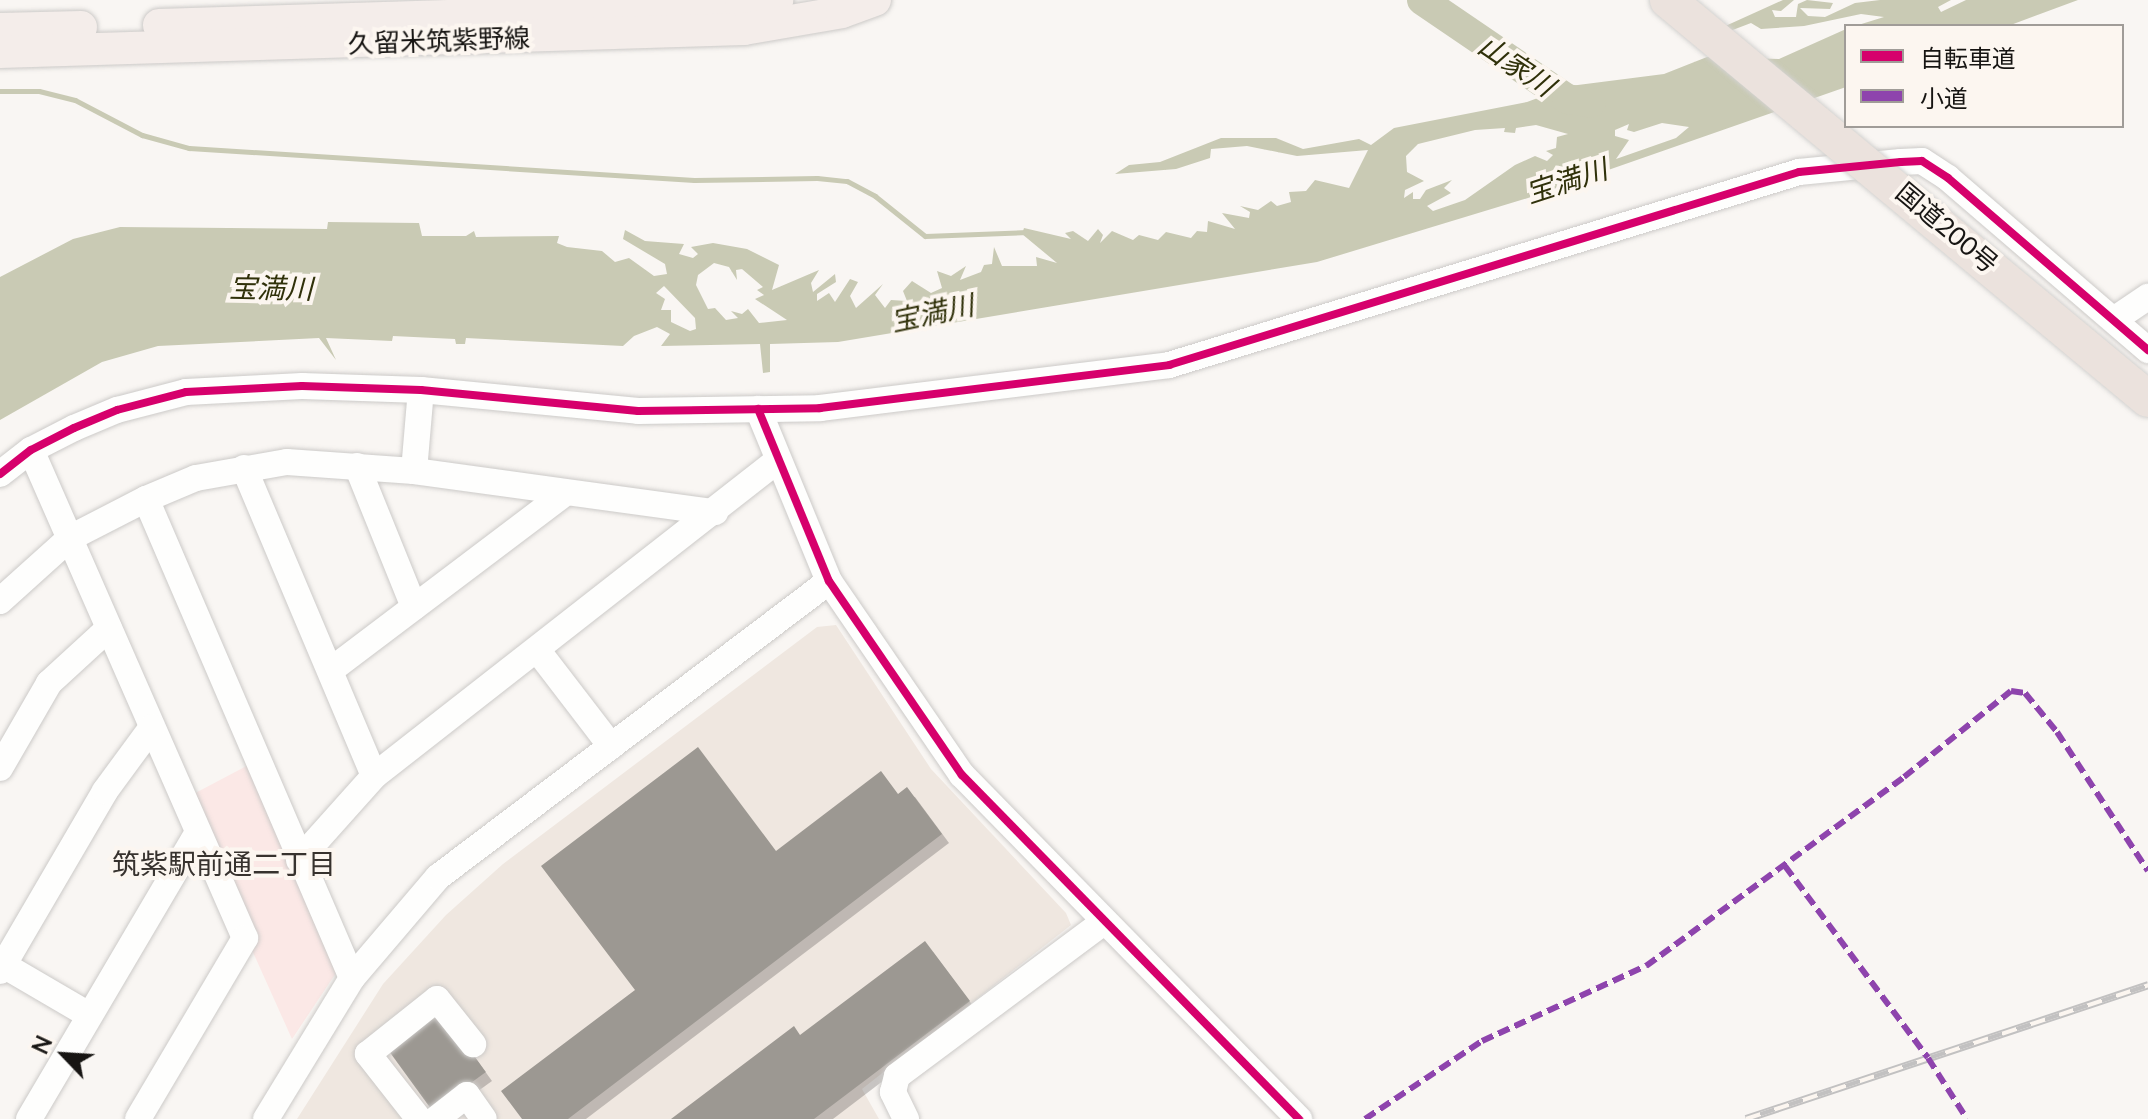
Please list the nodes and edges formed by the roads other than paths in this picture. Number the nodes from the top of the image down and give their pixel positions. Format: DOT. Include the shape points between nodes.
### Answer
graph roads {
  1 [pos="777,0"];
  2 [pos="875,0"];
  3 [pos="1668,0"];
  4 [pos="0,29"];
  5 [pos="0,52"];
  6 [pos="2148,297"];
  7 [pos="2115,319"];
  8 [pos="2148,350"];
  9 [pos="421,390"];
  10 [pos="2148,399"];
  11 [pos="758,409"];
  12 [pos="31,450"];
  13 [pos="778,460"];
  14 [pos="357,466"];
  15 [pos="244,468"];
  16 [pos="414,471"];
  17 [pos="0,474"];
  18 [pos="565,493"];
  19 [pos="146,499"];
  20 [pos="715,512"];
  21 [pos="70,538"];
  22 [pos="829,581"];
  23 [pos="0,601"];
  24 [pos="414,607"];
  25 [pos="109,628"];
  26 [pos="538,651"];
  27 [pos="331,670"];
  28 [pos="152,727"];
  29 [pos="611,746"];
  30 [pos="0,768"];
  31 [pos="374,776"];
  32 [pos="198,832"];
  33 [pos="299,860"];
  34 [pos="1102,923"];
  35 [pos="1,966"];
  36 [pos="352,978"];
  37 [pos="89,1015"];
  38 [pos="473,1044"];
  39 [pos="29,1119"];
  40 [pos="138,1119"];
  41 [pos="266,1119"];
  42 [pos="419,1119"];
  43 [pos="436,1119"];
  44 [pos="484,1119"];
  45 [pos="906,1119"];
  46 [pos="1299,1119"];
  1 -- 4 [label="main road, 久留米筑紫野線" via="741,7"];
  2 -- 5 [label="main road, 久留米筑紫野線" via="842,12 744,29"];
  3 -- 10 [label="highway, 国道200号, bridge"];
  6 -- 7 [label="street"];
  7 -- 8 [label="street"];
  7 -- 11 [label="street" via="1948,178 1922,161 1901,162 1799,172 1169,365 820,408"];
  9 -- 11 [label="street" via="638,411"];
  9 -- 12 [label="street" via="302,386 186,392 117,410"];
  9 -- 16 [label="street"];
  11 -- 13 [label="street"];
  12 -- 17 [label="street"];
  12 -- 21 [label="street"];
  13 -- 20 [label="street"];
  13 -- 22 [label="street"];
  14 -- 15 [label="street" via="287,462"];
  14 -- 16 [label="street"];
  14 -- 24 [label="street"];
  15 -- 19 [label="street" via="196,478"];
  15 -- 27 [label="street"];
  16 -- 18 [label="street"];
  18 -- 20 [label="street"];
  18 -- 24 [label="street"];
  19 -- 21 [label="street"];
  19 -- 33 [label="street"];
  20 -- 26 [label="street"];
  21 -- 23 [label="street"];
  21 -- 25 [label="street"];
  22 -- 29 [label="street"];
  22 -- 34 [label="street" via="962,775"];
  24 -- 27 [label="street"];
  25 -- 28 [label="street"];
  25 -- 30 [label="street" via="49,683"];
  26 -- 29 [label="street"];
  26 -- 31 [label="street"];
  27 -- 31 [label="street"];
  28 -- 32 [label="street"];
  28 -- 35 [label="street" via="105,791"];
  29 -- 36 [label="street" via="438,877"];
  31 -- 33 [label="street"];
  32 -- 37 [label="street"];
  32 -- 40 [label="street" via="245,938"];
  33 -- 36 [label="street"];
  34 -- 45 [label="street" via="897,1076 893,1092"];
  34 -- 46 [label="street"];
  35 -- 37 [label="street"];
  36 -- 41 [label="street"];
  37 -- 39 [label="street"];
  38 -- 42 [label="street" via="437,999 368,1054"];
  43 -- 44 [label="street" via="467,1095"];
}
